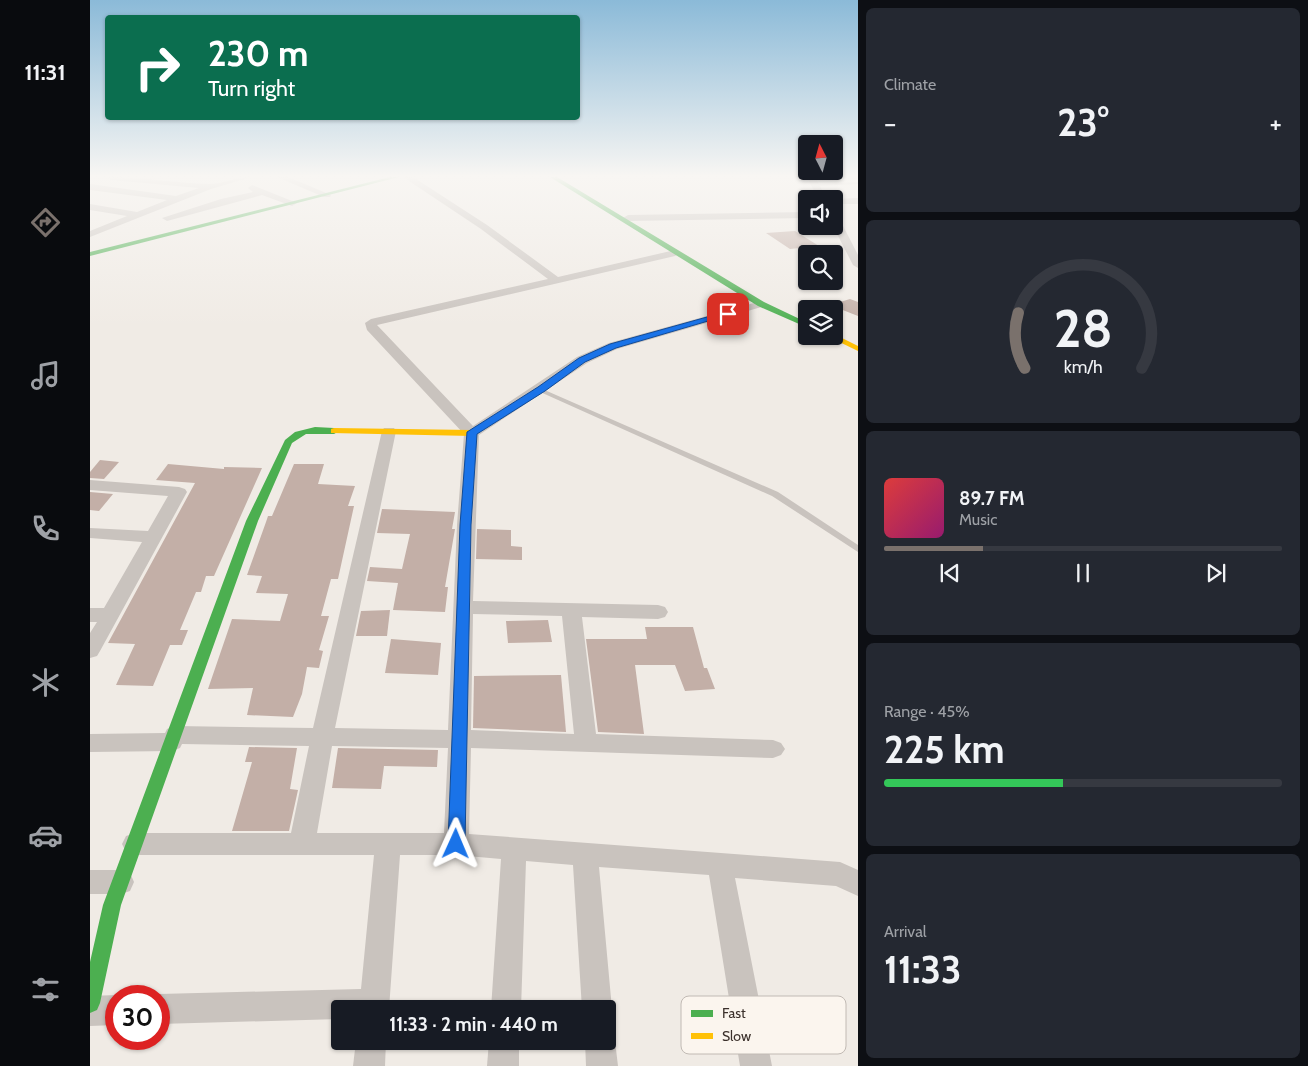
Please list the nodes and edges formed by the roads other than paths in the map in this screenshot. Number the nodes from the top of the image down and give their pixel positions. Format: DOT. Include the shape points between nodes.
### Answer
graph roads {
  1 [pos="108,227"];
  2 [pos="198,227"];
  3 [pos="484,227"];
  4 [pos="633,227"];
  5 [pos="643,227"];
  6 [pos="92,233"];
  7 [pos="843,236"];
  8 [pos="858,236"];
  9 [pos="675,253"];
  10 [pos="90,254"];
  11 [pos="858,265"];
  12 [pos="556,280"];
  13 [pos="761,304"];
  14 [pos="798,313"];
  15 [pos="798,321"];
  16 [pos="843,334"];
  17 [pos="858,341"];
  18 [pos="843,342"];
  19 [pos="858,349"];
  20 [pos="540,390"];
  21 [pos="389,431"];
  22 [pos="472,432"];
  23 [pos="90,485"];
  24 [pos="90,533"];
  25 [pos="154,537"];
  26 [pos="858,549"];
  27 [pos="463,607"];
  28 [pos="571,610"];
  29 [pos="658,612"];
  30 [pos="90,615"];
  31 [pos="110,615"];
  32 [pos="90,651"];
  33 [pos="322,737"];
  34 [pos="173,739"];
  35 [pos="459,739"];
  36 [pos="90,743"];
  37 [pos="586,744"];
  38 [pos="773,749"];
  39 [pos="135,844"];
  40 [pos="302,844"];
  41 [pos="388,844"];
  42 [pos="456,844"];
  43 [pos="514,849"];
  44 [pos="585,854"];
  45 [pos="720,865"];
  46 [pos="90,882"];
  47 [pos="121,882"];
  48 [pos="858,884"];
  49 [pos="743,996"];
  50 [pos="375,1000"];
  51 [pos="506,1000"];
  52 [pos="596,1000"];
  53 [pos="90,1003"];
  54 [pos="331,1007"];
  55 [pos="170,1009"];
  56 [pos="105,1010"];
  57 [pos="90,1011"];
  58 [pos="370,1050"];
  59 [pos="504,1050"];
  60 [pos="601,1050"];
  61 [pos="369,1066"];
  62 [pos="503,1066"];
  63 [pos="602,1066"];
  1 -- 6 [label="street"];
  2 -- 10 [label="main road"];
  3 -- 12 [label="street"];
  4 -- 9 [label="main road"];
  5 -- 14 [label="main road"];
  7 -- 8 [label="street"];
  7 -- 11 [label="street"];
  9 -- 12 [label="street"];
  9 -- 13 [label="main road"];
  12 -- 22 [label="street" via="375,320 370,325"];
  13 -- 15 [label="main road"];
  13 -- 20 [label="street" via="613,346 582,360"];
  16 -- 17 [label="main road"];
  18 -- 19 [label="main road"];
  20 -- 22 [label="street"];
  20 -- 26 [label="lane" via="775,494"];
  21 -- 22 [label="main road"];
  21 -- 33 [label="street"];
  21 -- 34 [label="main road" via="304,430 288,442 252,521"];
  22 -- 27 [label="street"];
  23 -- 25 [label="street" via="179,492"];
  24 -- 25 [label="street"];
  25 -- 31 [label="street"];
  27 -- 28 [label="street"];
  27 -- 35 [label="street"];
  28 -- 29 [label="street"];
  28 -- 37 [label="street"];
  30 -- 31 [label="street"];
  31 -- 32 [label="street"];
  33 -- 34 [label="street"];
  33 -- 35 [label="street"];
  33 -- 40 [label="street"];
  34 -- 36 [label="street"];
  34 -- 39 [label="main road"];
  35 -- 37 [label="street"];
  35 -- 42 [label="street"];
  37 -- 38 [label="street"];
  39 -- 40 [label="street"];
  39 -- 47 [label="main road"];
  40 -- 41 [label="street"];
  41 -- 42 [label="street"];
  41 -- 50 [label="street"];
  42 -- 43 [label="street"];
  43 -- 44 [label="street"];
  43 -- 51 [label="street"];
  44 -- 45 [label="street"];
  44 -- 52 [label="street"];
  45 -- 48 [label="street" via="840,874"];
  45 -- 49 [label="street"];
  46 -- 47 [label="street"];
  47 -- 53 [label="main road" via="112,906"];
  54 -- 55 [label="street"];
  56 -- 57 [label="street"];
  58 -- 61 [label="street"];
  59 -- 62 [label="street"];
  60 -- 63 [label="street"];
}
